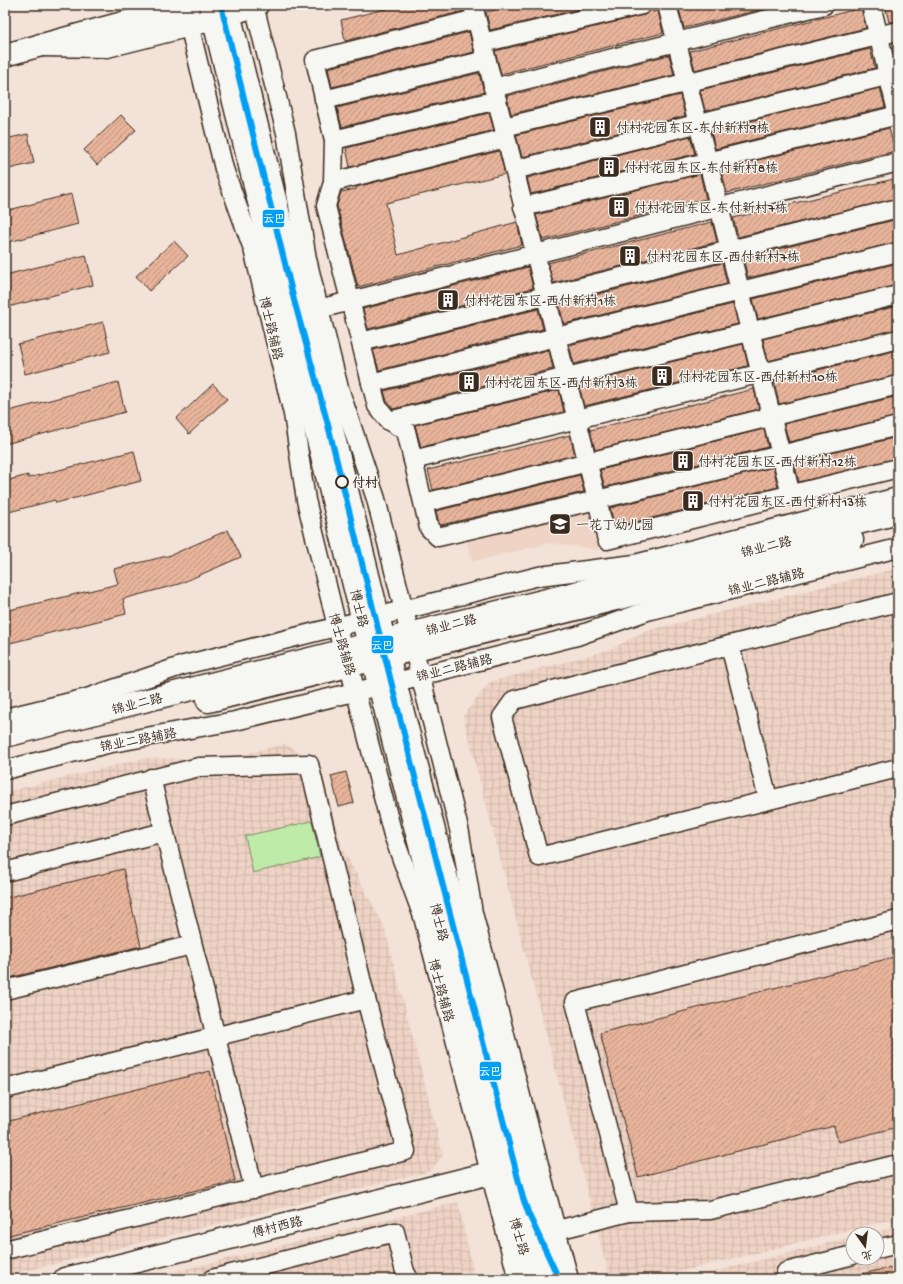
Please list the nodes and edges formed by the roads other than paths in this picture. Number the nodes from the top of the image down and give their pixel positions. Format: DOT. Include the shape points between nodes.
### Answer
graph roads {
  1 [pos="133,5"];
  2 [pos="255,5"];
  3 [pos="642,5"];
  4 [pos="667,5"];
  5 [pos="824,5"];
  6 [pos="871,5"];
  7 [pos="474,9"];
  8 [pos="187,10"];
  9 [pos="220,11"];
  10 [pos="898,30"];
  11 [pos="878,36"];
  12 [pos="5,40"];
  13 [pos="676,42"];
  14 [pos="484,52"];
  15 [pos="5,55"];
  16 [pos="893,75"];
  17 [pos="687,83"];
  18 [pos="495,94"];
  19 [pos="324,100"];
  20 [pos="898,115"];
  21 [pos="698,124"];
  22 [pos="505,133"];
  23 [pos="334,140"];
  24 [pos="708,162"];
  25 [pos="898,162"];
  26 [pos="514,170"];
  27 [pos="332,182"];
  28 [pos="718,206"];
  29 [pos="523,207"];
  30 [pos="898,208"];
  31 [pos="729,250"];
  32 [pos="898,252"];
  33 [pos="534,253"];
  34 [pos="740,292"];
  35 [pos="898,294"];
  36 [pos="545,296"];
  37 [pos="350,301"];
  38 [pos="319,309"];
  39 [pos="750,331"];
  40 [pos="556,337"];
  41 [pos="898,339"];
  42 [pos="361,342"];
  43 [pos="761,374"];
  44 [pos="566,378"];
  45 [pos="371,383"];
  46 [pos="898,385"];
  47 [pos="771,416"];
  48 [pos="576,420"];
  49 [pos="389,422"];
  50 [pos="898,426"];
  51 [pos="781,455"];
  52 [pos="413,460"];
  53 [pos="587,462"];
  54 [pos="898,468"];
  55 [pos="790,495"];
  56 [pos="898,498"];
  57 [pos="597,500"];
  58 [pos="424,503"];
  59 [pos="898,513"];
  60 [pos="898,529"];
  61 [pos="898,548"];
  62 [pos="898,602"];
  63 [pos="404,610"];
  64 [pos="371,618"];
  65 [pos="337,627"];
  66 [pos="412,642"];
  67 [pos="730,645"];
  68 [pos="379,650"];
  69 [pos="346,659"];
  70 [pos="420,676"];
  71 [pos="388,683"];
  72 [pos="356,691"];
  73 [pos="5,718"];
  74 [pos="5,736"];
  75 [pos="5,752"];
  76 [pos="898,768"];
  77 [pos="5,770"];
  78 [pos="151,778"];
  79 [pos="768,799"];
  80 [pos="5,816"];
  81 [pos="164,832"];
  82 [pos="5,872"];
  83 [pos="898,920"];
  84 [pos="192,944"];
  85 [pos="5,990"];
  86 [pos="366,999"];
  87 [pos="216,1037"];
  88 [pos="5,1089"];
  89 [pos="898,1164"];
  90 [pos="490,1173"];
  91 [pos="254,1189"];
  92 [pos="629,1212"];
  93 [pos="548,1232"];
  94 [pos="898,1244"];
  95 [pos="885,1247"];
  96 [pos="5,1250"];
  97 [pos="845,1257"];
  98 [pos="65,1279"];
  99 [pos="212,1279"];
  100 [pos="409,1279"];
  101 [pos="518,1279"];
  102 [pos="533,1279"];
  103 [pos="552,1279"];
  104 [pos="569,1279"];
  105 [pos="788,1279"];
  1 -- 12 [label="main road"];
  2 -- 9 [label="main road"];
  2 -- 38 [label="street" via="286,133 307,259"];
  3 -- 14 [label="street"];
  4 -- 13 [label="street"];
  5 -- 13 [label="street"];
  6 -- 11 [label="street"];
  7 -- 14 [label="street"];
  7 -- 19 [label="street" via="315,60"];
  8 -- 9 [label="main road"];
  8 -- 15 [label="main road"];
  8 -- 65 [label="street, 博士路辅路" via="224,169 253,249 293,414 306,500"];
  9 -- 64 [label="main road, 博士路"];
  10 -- 11 [label="street"];
  11 -- 16 [label="street"];
  11 -- 17 [label="street"];
  13 -- 17 [label="street"];
  13 -- 18 [label="street"];
  14 -- 18 [label="street"];
  14 -- 19 [label="street"];
  16 -- 20 [label="street"];
  16 -- 21 [label="street"];
  17 -- 21 [label="street"];
  17 -- 22 [label="street"];
  18 -- 22 [label="street"];
  18 -- 23 [label="street"];
  19 -- 23 [label="street"];
  20 -- 24 [label="street"];
  21 -- 24 [label="street"];
  21 -- 26 [label="street"];
  22 -- 26 [label="street"];
  22 -- 27 [label="street"];
  23 -- 27 [label="street"];
  24 -- 28 [label="street"];
  24 -- 29 [label="street"];
  25 -- 28 [label="street"];
  26 -- 29 [label="street"];
  27 -- 37 [label="street" via="326,206"];
  28 -- 31 [label="street"];
  28 -- 33 [label="street"];
  29 -- 33 [label="street"];
  30 -- 31 [label="street"];
  31 -- 34 [label="street"];
  31 -- 36 [label="street"];
  32 -- 34 [label="street"];
  33 -- 36 [label="street"];
  33 -- 37 [label="street"];
  34 -- 39 [label="street"];
  34 -- 40 [label="street"];
  35 -- 39 [label="street"];
  36 -- 40 [label="street"];
  36 -- 42 [label="street"];
  37 -- 38 [label="street"];
  37 -- 42 [label="street"];
  38 -- 63 [label="street" via="339,388 376,499"];
  39 -- 43 [label="street"];
  39 -- 44 [label="street"];
  40 -- 44 [label="street"];
  40 -- 45 [label="street"];
  41 -- 43 [label="street"];
  42 -- 45 [label="street"];
  43 -- 47 [label="street"];
  43 -- 48 [label="street"];
  44 -- 48 [label="street"];
  44 -- 49 [label="street"];
  45 -- 49 [label="street" via="377,406"];
  46 -- 47 [label="street"];
  47 -- 51 [label="street"];
  47 -- 53 [label="street"];
  48 -- 52 [label="street"];
  48 -- 53 [label="street"];
  49 -- 52 [label="street" via="406,431"];
  50 -- 51 [label="street"];
  51 -- 55 [label="street"];
  51 -- 57 [label="street"];
  52 -- 58 [label="street"];
  53 -- 57 [label="street"];
  53 -- 58 [label="street"];
  54 -- 55 [label="street"];
  55 -- 57 [label="street" via="606,540"];
  56 -- 63 [label="street" via="635,564 539,576"];
  57 -- 58 [label="street" via="438,537 429,528"];
  59 -- 66 [label="main road, 锦业二路"];
  60 -- 66 [label="main road, 锦业二路"];
  61 -- 70 [label="street, 锦业二路辅路" via="647,611 577,636"];
  62 -- 67 [label="street"];
  63 -- 64 [label="street"];
  63 -- 66 [label="street"];
  64 -- 65 [label="street"];
  64 -- 68 [label="main road, 博士路"];
  65 -- 69 [label="street, 博士路辅路"];
  65 -- 73 [label="street" via="184,665 87,698"];
  66 -- 68 [label="main road, 锦业二路"];
  66 -- 70 [label="street"];
  67 -- 79 [label="street"];
  67 -- 79 [label="street" via="514,700 502,717 539,857"];
  68 -- 69 [label="main road, 锦业二路"];
  68 -- 71 [label="main road, 博士路"];
  69 -- 72 [label="street, 博士路辅路"];
  69 -- 74 [label="main road, 锦业二路"];
  69 -- 75 [label="main road, 锦业二路"];
  70 -- 71 [label="street, 锦业二路辅路"];
  70 -- 93 [label="street" via="460,833 473,913"];
  71 -- 72 [label="street, 锦业二路辅路"];
  71 -- 93 [label="main road, 博士路"];
  71 -- 102 [label="main road, 博士路" via="518,1231"];
  72 -- 77 [label="street, 锦业二路辅路" via="235,721 107,744"];
  72 -- 90 [label="street, 博士路辅路" via="393,834 423,918"];
  76 -- 79 [label="street"];
  78 -- 80 [label="street"];
  78 -- 81 [label="street"];
  78 -- 86 [label="street" via="198,767 309,764"];
  81 -- 82 [label="street"];
  81 -- 84 [label="street"];
  83 -- 92 [label="street" via="575,1002"];
  84 -- 85 [label="street"];
  84 -- 87 [label="street"];
  86 -- 87 [label="street"];
  86 -- 91 [label="street" via="406,1151"];
  87 -- 88 [label="street"];
  87 -- 91 [label="street"];
  89 -- 92 [label="street" via="710,1210"];
  90 -- 98 [label="main road, 傅村西路"];
  90 -- 101 [label="street, 博士路辅路"];
  91 -- 96 [label="street"];
  92 -- 93 [label="street"];
  93 -- 103 [label="main road, 博士路"];
  93 -- 104 [label="street"];
  94 -- 95 [label="street"];
  97 -- 105 [label="street" via="786,1272"];
  99 -- 100 [label="street" via="395,1232"];
}
